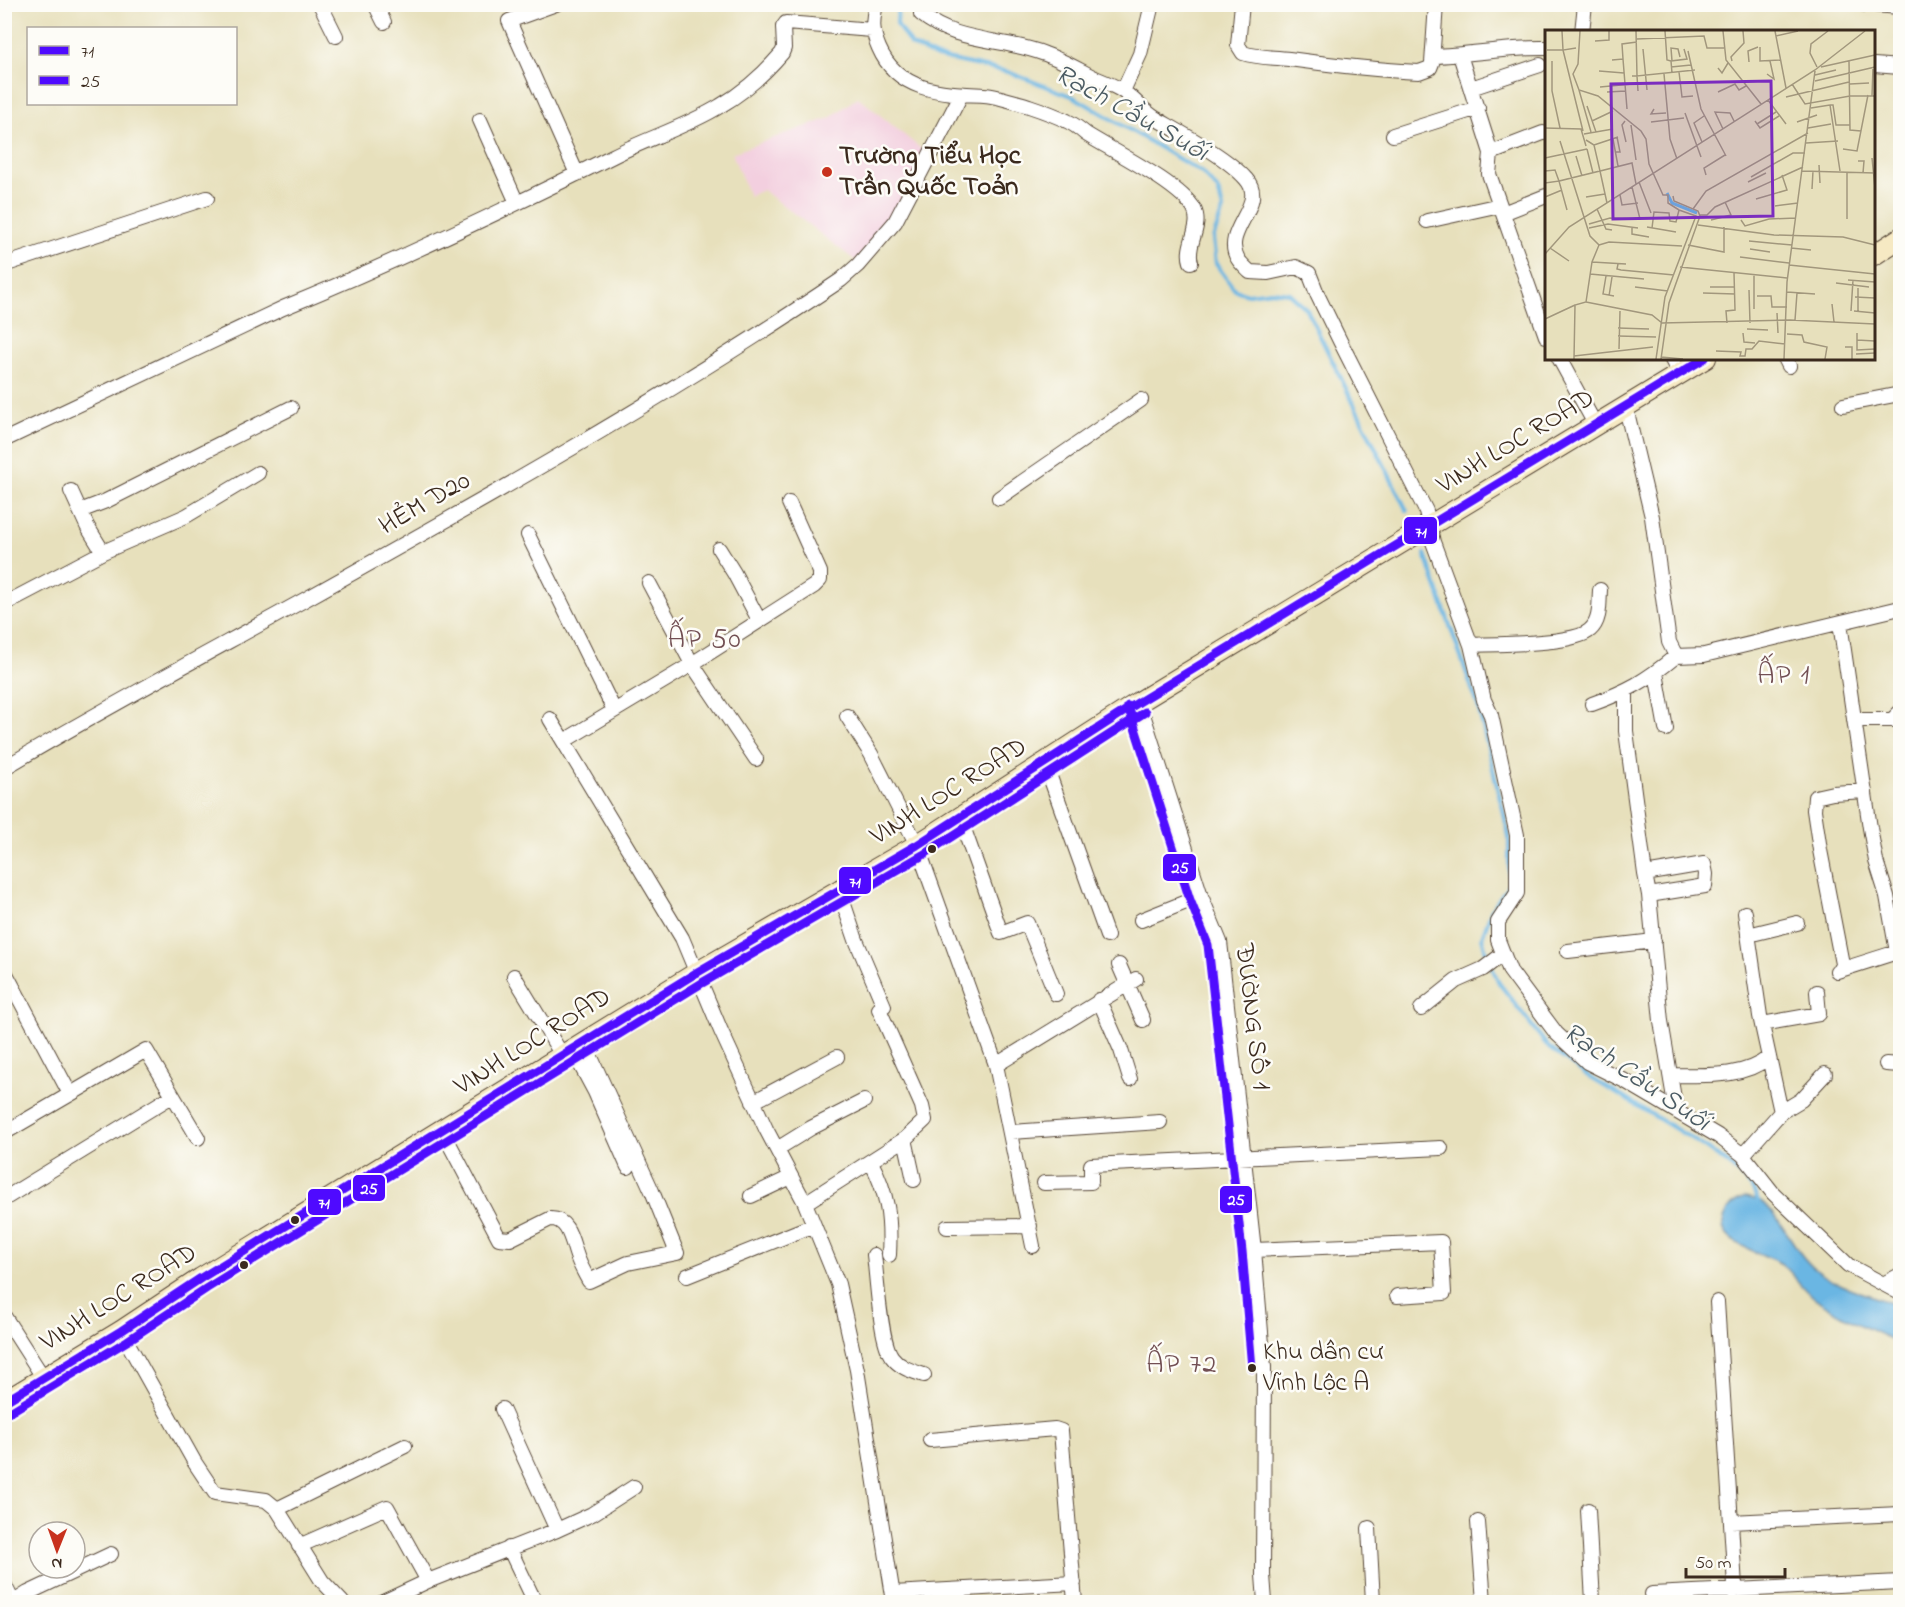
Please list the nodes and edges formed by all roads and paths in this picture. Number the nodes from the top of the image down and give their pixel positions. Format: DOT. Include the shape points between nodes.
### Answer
graph roads {
  1 [pos="320,4"];
  2 [pos="375,4"];
  3 [pos="556,4"];
  4 [pos="876,4"];
  5 [pos="922,4"];
  6 [pos="1152,4"];
  7 [pos="1242,4"];
  8 [pos="1436,4"];
  9 [pos="1585,4"];
  10 [pos="1861,4"];
  11 [pos="1900,7"];
  12 [pos="384,22"];
  13 [pos="872,30"];
  14 [pos="1582,30"];
  15 [pos="336,36"];
  16 [pos="1545,48"];
  17 [pos="1433,56"];
  18 [pos="1460,56"];
  19 [pos="1540,65"];
  20 [pos="1875,65"];
  21 [pos="1900,67"];
  22 [pos="1471,88"];
  23 [pos="1123,91"];
  24 [pos="961,95"];
  25 [pos="1478,108"];
  26 [pos="480,120"];
  27 [pos="1543,133"];
  28 [pos="1393,135"];
  29 [pos="1491,153"];
  30 [pos="577,174"];
  31 [pos="1545,196"];
  32 [pos="207,198"];
  33 [pos="517,203"];
  34 [pos="1501,209"];
  35 [pos="1427,220"];
  36 [pos="1900,238"];
  37 [pos="1875,254"];
  38 [pos="1191,262"];
  39 [pos="4,265"];
  40 [pos="1545,333"];
  41 [pos="1560,360"];
  42 [pos="1699,360"];
  43 [pos="1675,367"];
  44 [pos="1900,394"];
  45 [pos="1141,400"];
  46 [pos="1843,405"];
  47 [pos="291,408"];
  48 [pos="1626,408"];
  49 [pos="1596,426"];
  50 [pos="4,440"];
  51 [pos="258,473"];
  52 [pos="71,491"];
  53 [pos="999,498"];
  54 [pos="789,503"];
  55 [pos="80,511"];
  56 [pos="1430,525"];
  57 [pos="528,535"];
  58 [pos="718,549"];
  59 [pos="103,552"];
  60 [pos="649,583"];
  61 [pos="1600,590"];
  62 [pos="4,604"];
  63 [pos="1900,608"];
  64 [pos="759,620"];
  65 [pos="1840,623"];
  66 [pos="1471,645"];
  67 [pos="1676,656"];
  68 [pos="692,664"];
  69 [pos="1656,673"];
  70 [pos="1626,692"];
  71 [pos="1139,702"];
  72 [pos="1592,704"];
  73 [pos="614,710"];
  74 [pos="1900,712"];
  75 [pos="847,716"];
  76 [pos="550,719"];
  77 [pos="1854,720"];
  78 [pos="1666,729"];
  79 [pos="564,741"];
  80 [pos="756,759"];
  81 [pos="1045,763"];
  82 [pos="4,768"];
  83 [pos="1864,791"];
  84 [pos="960,818"];
  85 [pos="917,845"];
  86 [pos="1645,874"];
  87 [pos="839,890"];
  88 [pos="1650,895"];
  89 [pos="1201,896"];
  90 [pos="1745,913"];
  91 [pos="1141,920"];
  92 [pos="1797,923"];
  93 [pos="1748,935"];
  94 [pos="1107,936"];
  95 [pos="1654,941"];
  96 [pos="1568,951"];
  97 [pos="1899,952"];
  98 [pos="1499,957"];
  99 [pos="1119,965"];
  100 [pos="4,970"];
  101 [pos="696,973"];
  102 [pos="514,976"];
  103 [pos="1132,981"];
  104 [pos="1817,992"];
  105 [pos="1056,994"];
  106 [pos="1099,1000"];
  107 [pos="1421,1009"];
  108 [pos="1143,1020"];
  109 [pos="1762,1024"];
  110 [pos="573,1049"];
  111 [pos="837,1057"];
  112 [pos="1769,1057"];
  113 [pos="996,1065"];
  114 [pos="1825,1074"];
  115 [pos="1671,1075"];
  116 [pos="1130,1079"];
  117 [pos="70,1094"];
  118 [pos="172,1096"];
  119 [pos="864,1101"];
  120 [pos="753,1102"];
  121 [pos="1676,1110"];
  122 [pos="1781,1112"];
  123 [pos="1160,1122"];
  124 [pos="442,1130"];
  125 [pos="1011,1132"];
  126 [pos="4,1133"];
  127 [pos="198,1138"];
  128 [pos="905,1138"];
  129 [pos="1441,1148"];
  130 [pos="777,1149"];
  131 [pos="1743,1155"];
  132 [pos="1245,1158"];
  133 [pos="871,1162"];
  134 [pos="628,1167"];
  135 [pos="791,1177"];
  136 [pos="914,1180"];
  137 [pos="1044,1182"];
  138 [pos="751,1196"];
  139 [pos="4,1199"];
  140 [pos="805,1203"];
  141 [pos="814,1225"];
  142 [pos="1030,1226"];
  143 [pos="947,1227"];
  144 [pos="1033,1246"];
  145 [pos="1254,1250"];
  146 [pos="874,1255"];
  147 [pos="889,1255"];
  148 [pos="1900,1275"];
  149 [pos="687,1276"];
  150 [pos="1883,1284"];
  151 [pos="1900,1293"];
  152 [pos="1397,1296"];
  153 [pos="1717,1302"];
  154 [pos="4,1316"];
  155 [pos="121,1330"];
  156 [pos="924,1375"];
  157 [pos="44,1377"];
  158 [pos="4,1402"];
  159 [pos="502,1409"];
  160 [pos="930,1440"];
  161 [pos="405,1446"];
  162 [pos="634,1487"];
  163 [pos="277,1509"];
  164 [pos="1588,1510"];
  165 [pos="1900,1514"];
  166 [pos="1478,1522"];
  167 [pos="1731,1522"];
  168 [pos="1369,1528"];
  169 [pos="556,1530"];
  170 [pos="298,1546"];
  171 [pos="509,1548"];
  172 [pos="111,1554"];
  173 [pos="87,1564"];
  174 [pos="53,1580"];
  175 [pos="428,1581"];
  176 [pos="1900,1582"];
  177 [pos="1074,1583"];
  178 [pos="4,1584"];
  179 [pos="1652,1594"];
  180 [pos="1736,1596"];
  181 [pos="894,1598"];
  182 [pos="13,1602"];
  183 [pos="342,1602"];
  184 [pos="383,1602"];
  185 [pos="535,1602"];
  186 [pos="1075,1602"];
  187 [pos="1265,1602"];
  188 [pos="1373,1602"];
  189 [pos="1484,1602"];
  190 [pos="1593,1602"];
  1 -- 15 [label="street"];
  2 -- 12 [label="street"];
  3 -- 30 [label="street" via="509,21"];
  4 -- 13 [label="street"];
  5 -- 23 [label="street" via="921,14 932,23 985,46 996,41 1045,53"];
  6 -- 23 [label="street" via="1140,54"];
  7 -- 17 [label="street" via="1239,45 1243,53 1253,56 1419,72 1430,68"];
  8 -- 17 [label="street"];
  9 -- 14 [label="street"];
  10 -- 11 [label="street"];
  13 -- 24 [label="street" via="883,57 898,75 923,88"];
  13 -- 30 [label="street" via="786,23 782,53 742,92 688,123"];
  16 -- 18 [label="street"];
  17 -- 18 [label="street"];
  18 -- 22 [label="street"];
  19 -- 22 [label="street"];
  20 -- 21 [label="street"];
  22 -- 25 [label="street"];
  23 -- 56 [label="street" via="1142,110 1218,156 1247,179 1253,191 1252,202 1240,222 1234,243 1236,258 1250,273 1296,267 1309,273"];
  24 -- 38 [label="street" via="981,92 1069,122 1177,192 1196,215"];
  24 -- 82 [label="street, HẺM D20" via="895,222 841,280 641,408"];
  25 -- 28 [label="street"];
  25 -- 29 [label="street"];
  26 -- 33 [label="street"];
  27 -- 29 [label="street"];
  29 -- 34 [label="street" via="1489,174"];
  30 -- 33 [label="street"];
  31 -- 34 [label="street"];
  32 -- 39 [label="street"];
  33 -- 50 [label="street"];
  34 -- 35 [label="street"];
  34 -- 40 [label="street"];
  36 -- 37 [label="main road"];
  41 -- 49 [label="street"];
  42 -- 43 [label="main road, VINH LOC ROAD"];
  43 -- 48 [label="main road, VINH LOC ROAD"];
  44 -- 46 [label="street"];
  45 -- 53 [label="street"];
  47 -- 55 [label="street"];
  48 -- 49 [label="main road, VINH LOC ROAD"];
  48 -- 67 [label="street" via="1652,517 1669,642"];
  49 -- 56 [label="main road, VINH LOC ROAD"];
  51 -- 59 [label="street" via="186,516"];
  52 -- 55 [label="street"];
  54 -- 64 [label="street" via="820,580"];
  55 -- 59 [label="street"];
  56 -- 66 [label="street"];
  56 -- 71 [label="main road, VINH LOC ROAD"];
  57 -- 73 [label="street"];
  58 -- 64 [label="street"];
  59 -- 62 [label="street"];
  60 -- 68 [label="street"];
  61 -- 66 [label="street" via="1598,619 1583,634 1550,641"];
  63 -- 65 [label="street"];
  64 -- 68 [label="street"];
  65 -- 67 [label="street" via="1704,655"];
  65 -- 77 [label="street"];
  66 -- 98 [label="street" via="1518,835 1517,893 1498,922"];
  67 -- 69 [label="street"];
  68 -- 73 [label="street"];
  68 -- 80 [label="street"];
  69 -- 70 [label="street"];
  69 -- 78 [label="street"];
  70 -- 72 [label="street"];
  70 -- 86 [label="street" via="1626,731"];
  71 -- 81 [label="main road, VINH LOC ROAD"];
  71 -- 89 [label="street, ĐƯỜNG SỐ 1"];
  73 -- 79 [label="street"];
  74 -- 77 [label="street" via="1892,720"];
  75 -- 85 [label="street" via="872,754"];
  76 -- 79 [label="street"];
  77 -- 83 [label="street"];
  79 -- 101 [label="street" via="682,938"];
  81 -- 84 [label="main road, VINH LOC ROAD"];
  81 -- 94 [label="street"];
  83 -- 97 [label="street" via="1876,861"];
  83 -- 97 [label="street" via="1815,797 1839,970"];
  84 -- 85 [label="main road, VINH LOC ROAD"];
  84 -- 105 [label="street" via="1001,933 1027,923"];
  85 -- 87 [label="main road, VINH LOC ROAD"];
  85 -- 113 [label="street"];
  86 -- 88 [label="street"];
  86 -- 88 [label="street" via="1704,864 1705,886"];
  87 -- 101 [label="main road, VINH LOC ROAD"];
  87 -- 128 [label="street" via="884,1006 879,1009 922,1106 925,1120"];
  88 -- 95 [label="street"];
  89 -- 91 [label="street"];
  89 -- 132 [label="street, ĐƯỜNG SỐ 1" via="1220,942"];
  90 -- 93 [label="street"];
  92 -- 93 [label="street"];
  93 -- 109 [label="street"];
  95 -- 96 [label="street"];
  95 -- 115 [label="street" via="1661,1021"];
  98 -- 107 [label="street" via="1456,981"];
  98 -- 121 [label="street" via="1556,1032 1587,1062"];
  99 -- 103 [label="street"];
  100 -- 117 [label="street"];
  101 -- 110 [label="main road, VINH LOC ROAD"];
  101 -- 120 [label="street"];
  102 -- 110 [label="street"];
  103 -- 106 [label="street"];
  103 -- 108 [label="street"];
  104 -- 109 [label="street" via="1819,1014"];
  106 -- 113 [label="street"];
  106 -- 116 [label="street"];
  109 -- 112 [label="street"];
  110 -- 124 [label="main road, VINH LOC ROAD"];
  110 -- 124 [label="street" via="652,1191 677,1253 628,1263 589,1281 569,1233 555,1219 510,1239 499,1238"];
  110 -- 134 [label="street"];
  111 -- 120 [label="street"];
  112 -- 115 [label="street" via="1752,1069"];
  112 -- 122 [label="street"];
  113 -- 125 [label="street"];
  114 -- 122 [label="street" via="1801,1100"];
  115 -- 121 [label="street"];
  117 -- 118 [label="street" via="146,1050"];
  117 -- 126 [label="street"];
  118 -- 127 [label="street"];
  118 -- 139 [label="street"];
  119 -- 130 [label="street"];
  120 -- 130 [label="street"];
  121 -- 131 [label="street"];
  122 -- 131 [label="street"];
  123 -- 125 [label="street"];
  124 -- 155 [label="main road, VINH LOC ROAD"];
  125 -- 142 [label="street"];
  128 -- 133 [label="street"];
  128 -- 136 [label="street"];
  129 -- 132 [label="street"];
  130 -- 135 [label="street"];
  131 -- 150 [label="street" via="1773,1193 1848,1265"];
  132 -- 137 [label="street" via="1091,1165 1091,1182"];
  132 -- 145 [label="street, ĐƯỜNG SỐ 1"];
  133 -- 140 [label="street"];
  133 -- 147 [label="street" via="888,1207"];
  135 -- 138 [label="street"];
  135 -- 140 [label="street"];
  140 -- 141 [label="street"];
  141 -- 149 [label="street"];
  141 -- 181 [label="street" via="838,1284 857,1370"];
  142 -- 143 [label="street"];
  142 -- 144 [label="street"];
  145 -- 152 [label="street" via="1441,1242 1444,1293"];
  145 -- 187 [label="street, ĐƯỜNG SỐ 1" via="1264,1367"];
  146 -- 156 [label="street" via="885,1342 891,1356 903,1368"];
  148 -- 150 [label="street"];
  150 -- 151 [label="street"];
  153 -- 167 [label="street"];
  154 -- 157 [label="street"];
  155 -- 157 [label="main road, VINH LOC ROAD"];
  155 -- 163 [label="street" via="214,1493 266,1500"];
  157 -- 158 [label="main road, VINH LOC ROAD"];
  159 -- 169 [label="street"];
  160 -- 177 [label="street" via="1061,1431"];
  161 -- 163 [label="street"];
  162 -- 169 [label="street" via="592,1514"];
  163 -- 170 [label="street"];
  164 -- 190 [label="street"];
  165 -- 167 [label="street"];
  166 -- 189 [label="street"];
  167 -- 180 [label="street"];
  168 -- 188 [label="street"];
  169 -- 171 [label="street"];
  170 -- 175 [label="street" via="387,1507"];
  170 -- 183 [label="street"];
  171 -- 175 [label="street"];
  171 -- 185 [label="street"];
  172 -- 173 [label="street"];
  174 -- 182 [label="street"];
  175 -- 184 [label="street"];
  176 -- 180 [label="street"];
  177 -- 181 [label="street"];
  177 -- 186 [label="street"];
  178 -- 182 [label="street"];
  179 -- 180 [label="street"];
}
